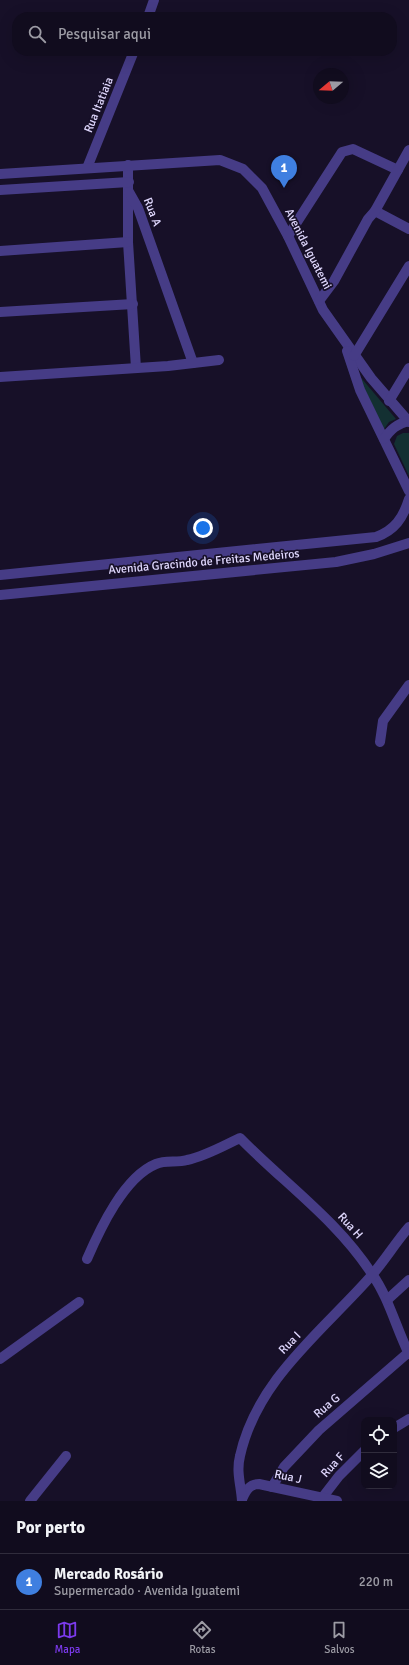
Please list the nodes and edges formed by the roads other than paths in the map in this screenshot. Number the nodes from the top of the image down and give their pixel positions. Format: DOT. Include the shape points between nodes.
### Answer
graph roads {
  1 [pos="154,0"];
  2 [pos="150,12"];
  3 [pos="132,56"];
  4 [pos="409,150"];
  5 [pos="128,166"];
  6 [pos="87,168"];
  7 [pos="398,170"];
  8 [pos="0,174"];
  9 [pos="129,187"];
  10 [pos="0,190"];
  11 [pos="375,211"];
  12 [pos="409,228"];
  13 [pos="288,236"];
  14 [pos="128,242"];
  15 [pos="0,251"];
  16 [pos="409,266"];
  17 [pos="319,300"];
  18 [pos="133,304"];
  19 [pos="0,312"];
  20 [pos="345,341"];
  21 [pos="354,356"];
  22 [pos="219,360"];
  23 [pos="193,363"];
  24 [pos="136,368"];
  25 [pos="409,368"];
  26 [pos="0,377"];
  27 [pos="389,401"];
  28 [pos="408,421"];
  29 [pos="384,439"];
  30 [pos="409,490"];
  31 [pos="409,500"];
  32 [pos="409,543"];
  33 [pos="0,575"];
  34 [pos="0,595"];
  35 [pos="409,685"];
  36 [pos="380,742"];
  37 [pos="409,1227"];
  38 [pos="87,1259"];
  39 [pos="373,1274"];
  40 [pos="409,1280"];
  41 [pos="387,1300"];
  42 [pos="79,1302"];
  43 [pos="409,1353"];
  44 [pos="0,1359"];
  45 [pos="409,1419"];
  46 [pos="397,1426"];
  47 [pos="362,1453"];
  48 [pos="66,1456"];
  49 [pos="272,1487"];
  50 [pos="322,1498"];
  51 [pos="34,1500"];
  52 [pos="242,1500"];
  53 [pos="337,1501"];
  1 -- 2 [label="street"];
  3 -- 6 [label="street, Rua Itatiaia"];
  4 -- 7 [label="street"];
  5 -- 6 [label="street, Avenida Iguatemi"];
  5 -- 9 [label="street"];
  5 -- 13 [label="street, Avenida Iguatemi" via="220,160 233,164 253,177 262,188"];
  6 -- 8 [label="street, Avenida Iguatemi"];
  7 -- 11 [label="street"];
  7 -- 13 [label="street" via="353,149 342,152"];
  9 -- 10 [label="street"];
  9 -- 14 [label="street, Rua A"];
  9 -- 23 [label="street, Rua A"];
  11 -- 12 [label="street"];
  11 -- 17 [label="street" via="368,218 334,281"];
  13 -- 17 [label="street, Avenida Iguatemi"];
  14 -- 15 [label="street"];
  14 -- 18 [label="street, Rua A"];
  16 -- 21 [label="street"];
  17 -- 20 [label="street, Avenida Iguatemi"];
  18 -- 19 [label="street"];
  18 -- 24 [label="street, Rua A"];
  20 -- 21 [label="street, Avenida Iguatemi"];
  20 -- 29 [label="street" via="360,390"];
  21 -- 27 [label="street, Avenida Iguatemi"];
  22 -- 23 [label="street"];
  23 -- 24 [label="street"];
  24 -- 26 [label="street"];
  25 -- 27 [label="street"];
  27 -- 28 [label="street, Avenida Iguatemi"];
  28 -- 29 [label="street" via="390,430"];
  29 -- 30 [label="street"];
  31 -- 33 [label="street, Avenida Gracindo de Freitas Medeiros" via="404,514 396,525 376,537"];
  32 -- 34 [label="street, Avenida Gracindo de Freitas Medeiros" via="336,562"];
  35 -- 36 [label="street" via="383,721"];
  37 -- 39 [label="street, Rua I"];
  38 -- 39 [label="street, Rua H" via="110,1211 140,1175 156,1164 194,1158 240,1138 341,1233"];
  39 -- 41 [label="street, Rua H"];
  39 -- 52 [label="street, Rua I" via="282,1370 265,1394 243,1442 239,1458 238,1474"];
  40 -- 41 [label="street"];
  41 -- 43 [label="street, Rua H"];
  42 -- 44 [label="street"];
  43 -- 49 [label="street, Rua G" via="319,1430 284,1467"];
  45 -- 46 [label="street"];
  47 -- 50 [label="street, Rua F"];
  48 -- 51 [label="street"];
  49 -- 50 [label="street, Rua J"];
  49 -- 52 [label="street, Rua J" via="254,1484 247,1489"];
  50 -- 53 [label="street, Rua J"];
}
